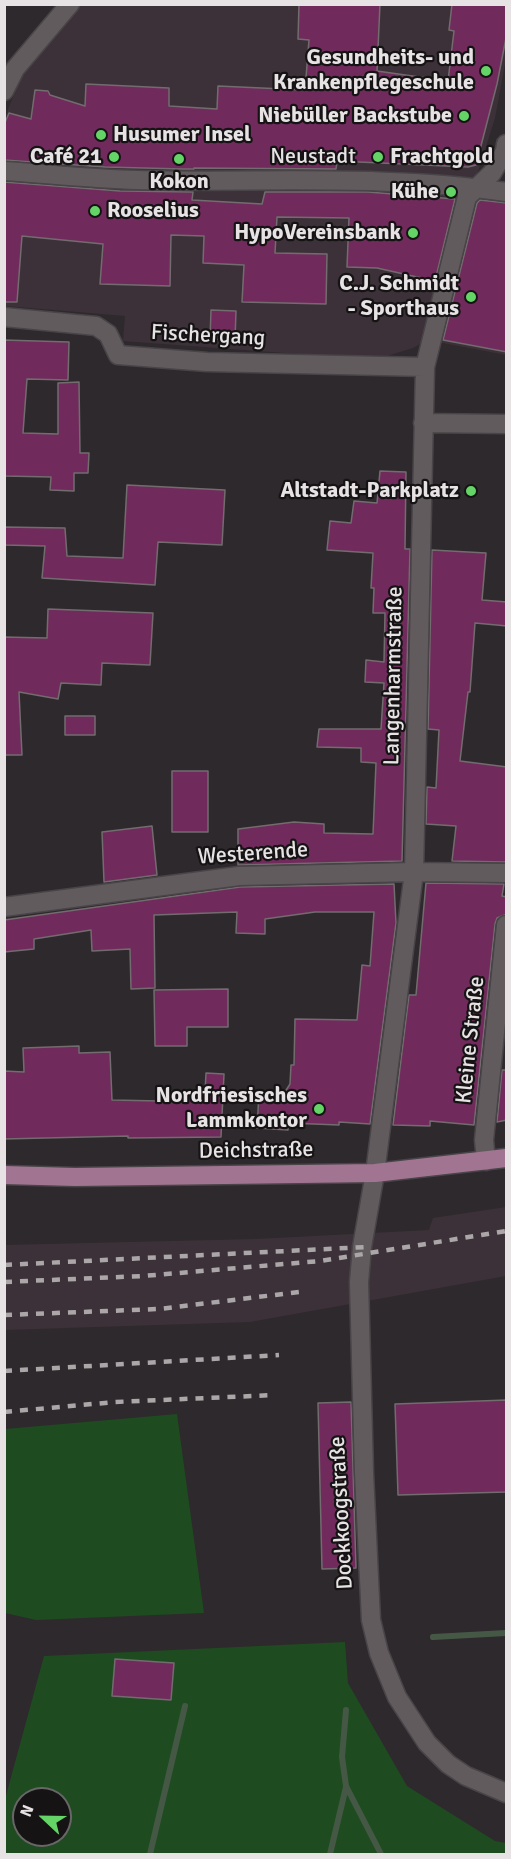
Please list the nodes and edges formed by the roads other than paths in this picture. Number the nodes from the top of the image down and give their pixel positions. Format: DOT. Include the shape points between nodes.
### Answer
graph roads {
  1 [pos="70,4"];
  2 [pos="4,91"];
  3 [pos="507,144"];
  4 [pos="4,171"];
  5 [pos="477,188"];
  6 [pos="507,192"];
  7 [pos="4,317"];
  8 [pos="424,367"];
  9 [pos="423,423"];
  10 [pos="507,424"];
  11 [pos="414,872"];
  12 [pos="507,873"];
  13 [pos="4,907"];
  14 [pos="507,925"];
  15 [pos="507,1158"];
  16 [pos="486,1161"];
  17 [pos="375,1173"];
  18 [pos="4,1174"];
  19 [pos="507,1793"];
  1 -- 2 [label="street" via="15,69"];
  3 -- 5 [label="street, Langenharmstraße" via="492,173"];
  4 -- 5 [label="street, Neustadt" via="135,180 402,181"];
  5 -- 6 [label="street, Neustadt"];
  5 -- 8 [label="street, Langenharmstraße" via="467,197"];
  7 -- 8 [label="street, Fischergang" via="96,326 108,334 118,355 207,362"];
  8 -- 9 [label="street, Langenharmstraße"];
  9 -- 10 [label="street"];
  9 -- 11 [label="street, Langenharmstraße"];
  11 -- 12 [label="street, Westerende"];
  11 -- 13 [label="street, Westerende" via="239,876"];
  11 -- 17 [label="street, Langenharmstraße"];
  14 -- 16 [label="street, Kleine Straße" via="484,1140"];
  15 -- 16 [label="main road, Deichstraße"];
  16 -- 17 [label="main road, Deichstraße"];
  17 -- 18 [label="main road, Deichstraße" via="75,1178"];
  17 -- 19 [label="street, Dockkoogstraße" via="359,1282 371,1620 378,1653 397,1697 427,1743 466,1776"];
}
